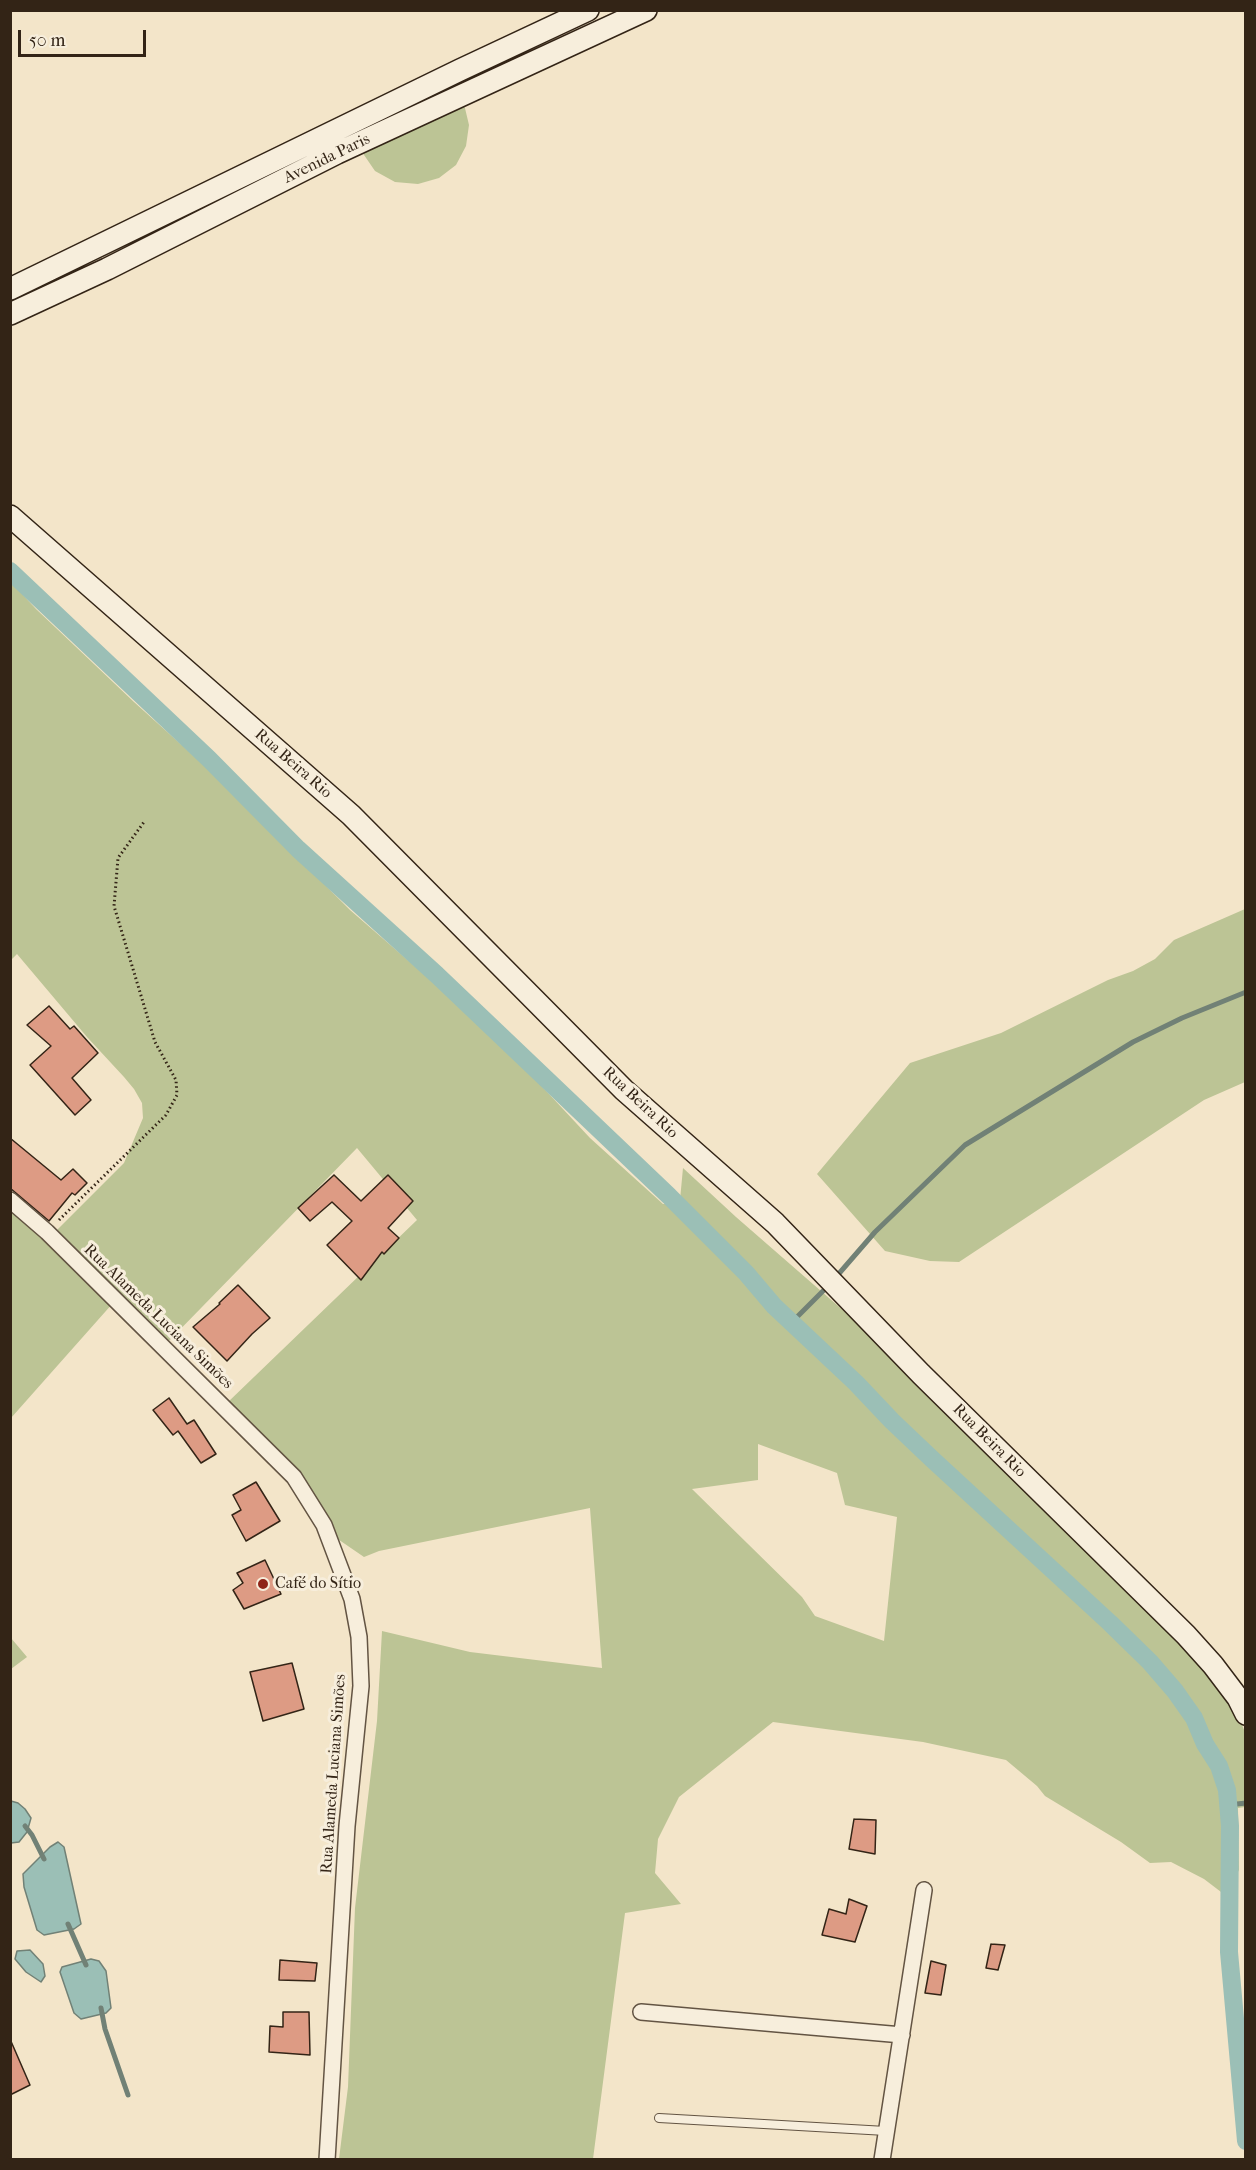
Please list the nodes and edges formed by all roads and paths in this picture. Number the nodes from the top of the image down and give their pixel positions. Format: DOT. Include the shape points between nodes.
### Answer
graph roads {
  1 [pos="588,10"];
  2 [pos="646,10"];
  3 [pos="10,289"];
  4 [pos="10,314"];
  5 [pos="10,516"];
  6 [pos="144,822"];
  7 [pos="10,1200"];
  8 [pos="47,1232"];
  9 [pos="1245,1714"];
  10 [pos="924,1890"];
  11 [pos="641,2012"];
  12 [pos="902,2035"];
  13 [pos="659,2118"];
  14 [pos="886,2131"];
  15 [pos="327,2160"];
  16 [pos="882,2160"];
  1 -- 3 [label="street, Avenida Paris"];
  2 -- 4 [label="street, Avenida Paris" via="347,148"];
  5 -- 9 [label="street, Rua Beira Rio" via="351,815 624,1090 775,1223 921,1374 1186,1635 1238,1698"];
  6 -- 8 [label="path" via="118,858 114,906 155,1042 176,1080 177,1095 166,1115"];
  7 -- 8 [label="street, Rua Alameda Luciana Simões"];
  8 -- 15 [label="street, Rua Alameda Luciana Simões" via="294,1477 324,1525 352,1599 359,1637 361,1686 347,1826"];
  10 -- 12 [label="street"];
  11 -- 12 [label="street"];
  12 -- 14 [label="street"];
  13 -- 14 [label="lane"];
  14 -- 16 [label="street"];
}
